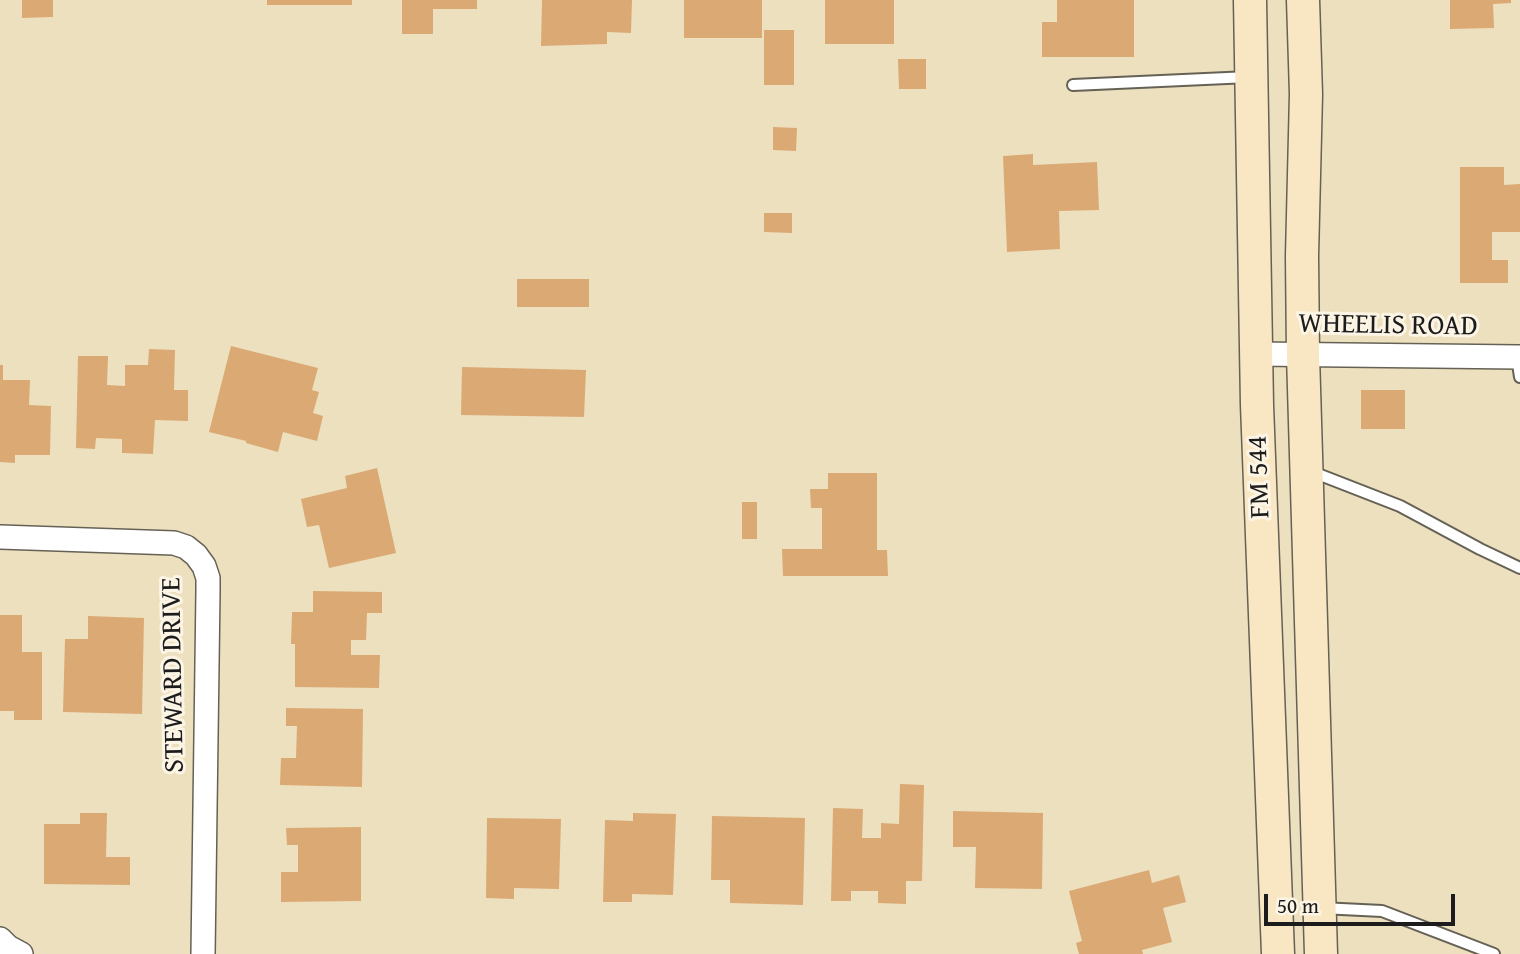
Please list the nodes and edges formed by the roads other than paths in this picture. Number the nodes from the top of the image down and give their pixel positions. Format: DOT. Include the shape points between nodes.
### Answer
graph roads {
  1 [pos="1250,0"];
  2 [pos="1303,0"];
  3 [pos="1252,77"];
  4 [pos="1073,85"];
  5 [pos="1256,354"];
  6 [pos="1303,355"];
  7 [pos="1519,364"];
  8 [pos="1307,470"];
  9 [pos="0,537"];
  10 [pos="1520,568"];
  11 [pos="1319,908"];
  12 [pos="0,939"];
  13 [pos="21,954"];
  14 [pos="203,954"];
  15 [pos="1278,954"];
  16 [pos="1321,954"];
  17 [pos="1494,954"];
  1 -- 3 [label="main road, FM 544"];
  2 -- 6 [label="main road, FM 544"];
  3 -- 4 [label="lane"];
  3 -- 5 [label="main road, FM 544"];
  5 -- 6 [label="street, WHEELIS ROAD"];
  5 -- 15 [label="main road, FM 544"];
  6 -- 7 [label="street, WHEELIS ROAD"];
  6 -- 8 [label="main road, FM 544"];
  8 -- 10 [label="lane" via="1400,506"];
  8 -- 11 [label="main road, FM 544"];
  9 -- 14 [label="street, STEWARD DRIVE" via="174,543 186,547 204,566 208,591"];
  11 -- 16 [label="main road, FM 544"];
  11 -- 17 [label="lane" via="1381,911"];
  12 -- 13 [label="street"];
}
